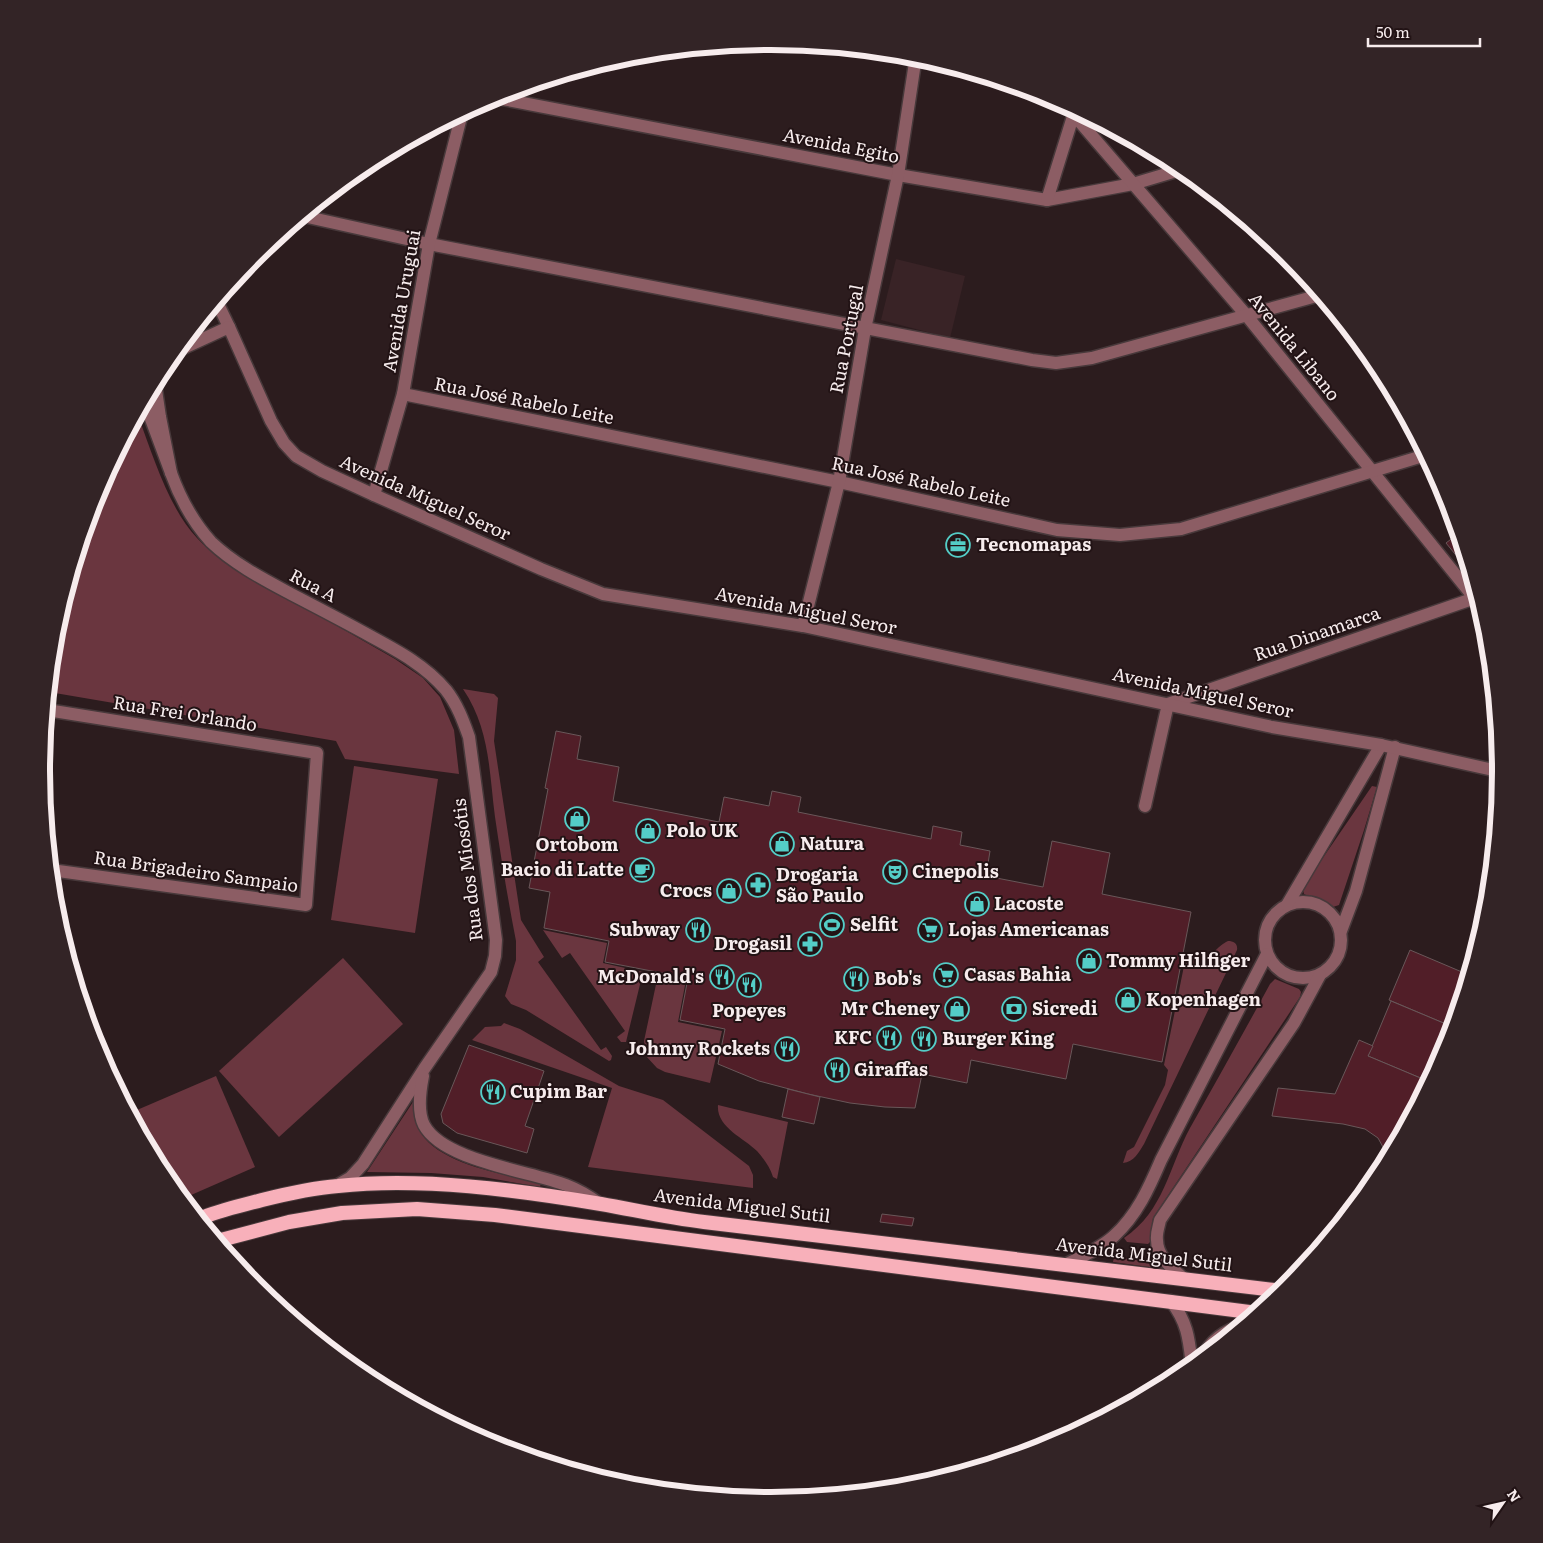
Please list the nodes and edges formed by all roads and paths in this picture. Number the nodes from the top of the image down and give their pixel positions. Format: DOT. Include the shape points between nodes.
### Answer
graph roads {
  1 [pos="915,65"];
  2 [pos="508,100"];
  3 [pos="1074,116"];
  4 [pos="460,120"];
  5 [pos="1081,120"];
  6 [pos="1172,172"];
  7 [pos="898,174"];
  8 [pos="1133,184"];
  9 [pos="1047,200"];
  10 [pos="310,218"];
  11 [pos="429,244"];
  12 [pos="1314,297"];
  13 [pos="220,307"];
  14 [pos="1247,316"];
  15 [pos="229,326"];
  16 [pos="865,329"];
  17 [pos="191,344"];
  18 [pos="403,394"];
  19 [pos="157,395"];
  20 [pos="147,411"];
  21 [pos="1421,456"];
  22 [pos="1371,471"];
  23 [pos="171,473"];
  24 [pos="839,482"];
  25 [pos="374,495"];
  26 [pos="1469,589"];
  27 [pos="1472,602"];
  28 [pos="803,626"];
  29 [pos="1168,704"];
  30 [pos="458,709"];
  31 [pos="53,711"];
  32 [pos="1381,745"];
  33 [pos="1395,748"];
  34 [pos="317,754"];
  35 [pos="1493,770"];
  36 [pos="1145,806"];
  37 [pos="57,871"];
  38 [pos="1287,905"];
  39 [pos="1341,932"];
  40 [pos="1267,954"];
  41 [pos="1320,975"];
  42 [pos="424,1069"];
  43 [pos="336,1186"];
  44 [pos="600,1204"];
  45 [pos="204,1217"];
  46 [pos="223,1239"];
  47 [pos="1067,1264"];
  48 [pos="1184,1279"];
  49 [pos="1273,1291"];
  50 [pos="1171,1301"];
  51 [pos="1249,1312"];
  52 [pos="1223,1334"];
  53 [pos="1211,1344"];
  54 [pos="1191,1358"];
  1 -- 7 [label="street, Rua Portugal"];
  2 -- 7 [label="street, Avenida Egito"];
  3 -- 9 [label="street"];
  4 -- 11 [label="street, Avenida Uruguai"];
  5 -- 8 [label="street, Avenida Libano"];
  6 -- 8 [label="street, Avenida Egito"];
  7 -- 9 [label="street, Avenida Egito"];
  7 -- 16 [label="street, Rua Portugal"];
  8 -- 9 [label="street, Avenida Egito"];
  8 -- 14 [label="street, Avenida Libano"];
  10 -- 11 [label="street"];
  11 -- 16 [label="street"];
  11 -- 18 [label="street, Avenida Uruguai"];
  12 -- 14 [label="street"];
  13 -- 15 [label="street, Avenida Miguel Seror"];
  14 -- 16 [label="street" via="1092,358 1056,363"];
  14 -- 22 [label="street, Avenida Libano"];
  15 -- 17 [label="street"];
  15 -- 25 [label="street, Avenida Miguel Seror" via="284,443 296,456"];
  16 -- 24 [label="street, Rua Portugal"];
  18 -- 24 [label="street, Rua José Rabelo Leite"];
  18 -- 25 [label="street, Avenida Uruguai"];
  19 -- 23 [label="street, Rua A"];
  20 -- 23 [label="street, Rua A"];
  21 -- 22 [label="street, Rua José Rabelo Leite"];
  22 -- 24 [label="street, Rua José Rabelo Leite" via="1181,529 1120,535 1056,530"];
  22 -- 26 [label="street, Avenida Libano"];
  23 -- 30 [label="street, Rua A" via="202,531 226,554 263,579 411,659 445,688"];
  24 -- 28 [label="street, Rua Portugal"];
  25 -- 28 [label="street, Avenida Miguel Seror" via="603,594"];
  27 -- 29 [label="street, Rua Dinamarca"];
  28 -- 29 [label="street, Avenida Miguel Seror"];
  29 -- 32 [label="street, Avenida Miguel Seror"];
  29 -- 36 [label="street"];
  30 -- 42 [label="street, Rua dos Miosótis" via="469,737 496,940 491,972"];
  31 -- 34 [label="street, Rua Frei Orlando"];
  32 -- 33 [label="street, Avenida Miguel Seror"];
  32 -- 38 [label="street"];
  33 -- 35 [label="street, Avenida Miguel Seror"];
  33 -- 39 [label="street" via="1356,891"];
  34 -- 37 [label="street, Rua Brigadeiro Sampaio" via="306,905"];
  38 -- 39 [label="street" via="1304,902 1320,906 1329,912"];
  38 -- 40 [label="street" via="1268,924 1265,934"];
  39 -- 41 [label="street" via="1338,957"];
  40 -- 41 [label="street" via="1286,974 1297,978"];
  40 -- 47 [label="street" via="1132,1217 1113,1237"];
  41 -- 48 [label="street" via="1294,1023 1160,1220 1156,1240 1161,1255"];
  42 -- 43 [label="street, Rua dos Miosótis" via="363,1164 350,1178"];
  42 -- 44 [label="street, Rua dos Miosótis" via="420,1107 431,1136 463,1155 566,1185"];
  43 -- 44 [label="highway, Avenida Miguel Sutil" via="454,1186"];
  43 -- 45 [label="highway, Avenida Miguel Sutil" via="274,1197"];
  44 -- 47 [label="highway, Avenida Miguel Sutil" via="686,1220"];
  46 -- 50 [label="highway" via="289,1222 342,1213 417,1209 495,1215"];
  47 -- 48 [label="highway, Avenida Miguel Sutil"];
  48 -- 49 [label="highway, Avenida Miguel Sutil"];
  50 -- 51 [label="highway"];
  50 -- 54 [label="street" via="1181,1313 1188,1331"];
  52 -- 53 [label="street"];
}
